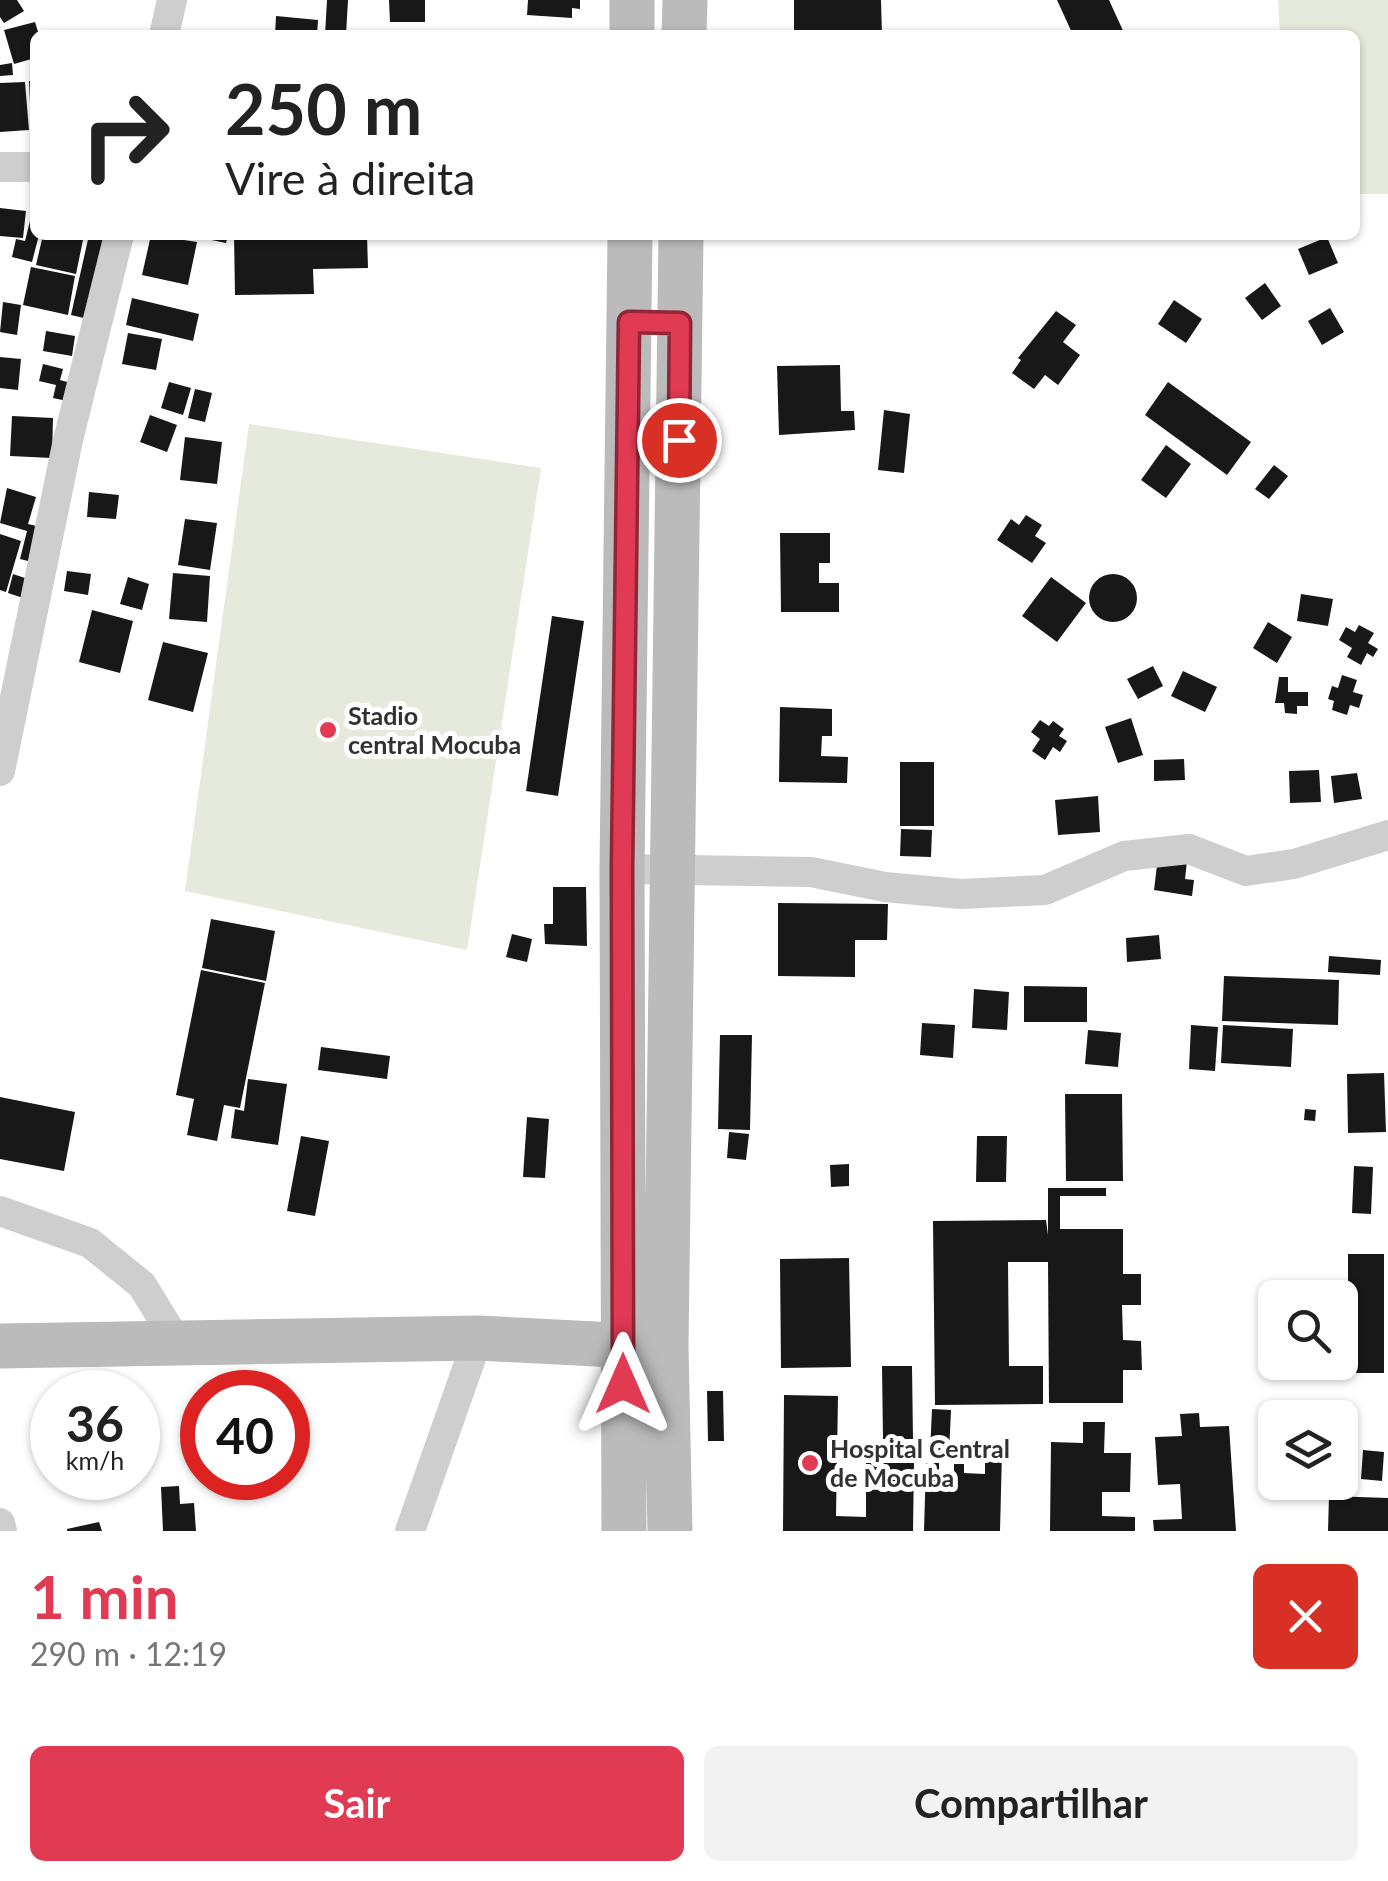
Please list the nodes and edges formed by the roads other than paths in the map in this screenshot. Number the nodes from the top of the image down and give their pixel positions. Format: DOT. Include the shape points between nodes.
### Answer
graph roads {
  1 [pos="172,0"];
  2 [pos="632,0"];
  3 [pos="685,0"];
  4 [pos="165,30"];
  5 [pos="632,30"];
  6 [pos="684,30"];
  7 [pos="0,167"];
  8 [pos="30,167"];
  9 [pos="118,240"];
  10 [pos="630,240"];
  11 [pos="681,240"];
  12 [pos="629,322"];
  13 [pos="680,323"];
  14 [pos="0,771"];
  15 [pos="1388,835"];
  16 [pos="622,868"];
  17 [pos="674,868"];
  18 [pos="0,1211"];
  19 [pos="478,1338"];
  20 [pos="178,1344"];
  21 [pos="0,1346"];
  22 [pos="644,1347"];
  23 [pos="0,1523"];
  24 [pos="2,1531"];
  25 [pos="410,1531"];
  26 [pos="624,1531"];
  27 [pos="670,1531"];
  1 -- 4 [label="street"];
  2 -- 5 [label="street"];
  3 -- 6 [label="street"];
  7 -- 8 [label="street"];
  9 -- 14 [label="street" via="68,440"];
  10 -- 12 [label="street"];
  11 -- 13 [label="street"];
  12 -- 13 [label="street"];
  12 -- 16 [label="street"];
  13 -- 17 [label="street"];
  15 -- 17 [label="street" via="1294,864 1246,871 1189,849 1124,856 1045,890 960,894 812,872"];
  16 -- 17 [label="street"];
  16 -- 22 [label="street"];
  17 -- 22 [label="street"];
  18 -- 20 [label="street" via="90,1244 142,1285"];
  19 -- 20 [label="street"];
  19 -- 22 [label="street"];
  19 -- 25 [label="street"];
  20 -- 21 [label="street"];
  22 -- 26 [label="street"];
  22 -- 27 [label="street"];
  23 -- 24 [label="street"];
}
